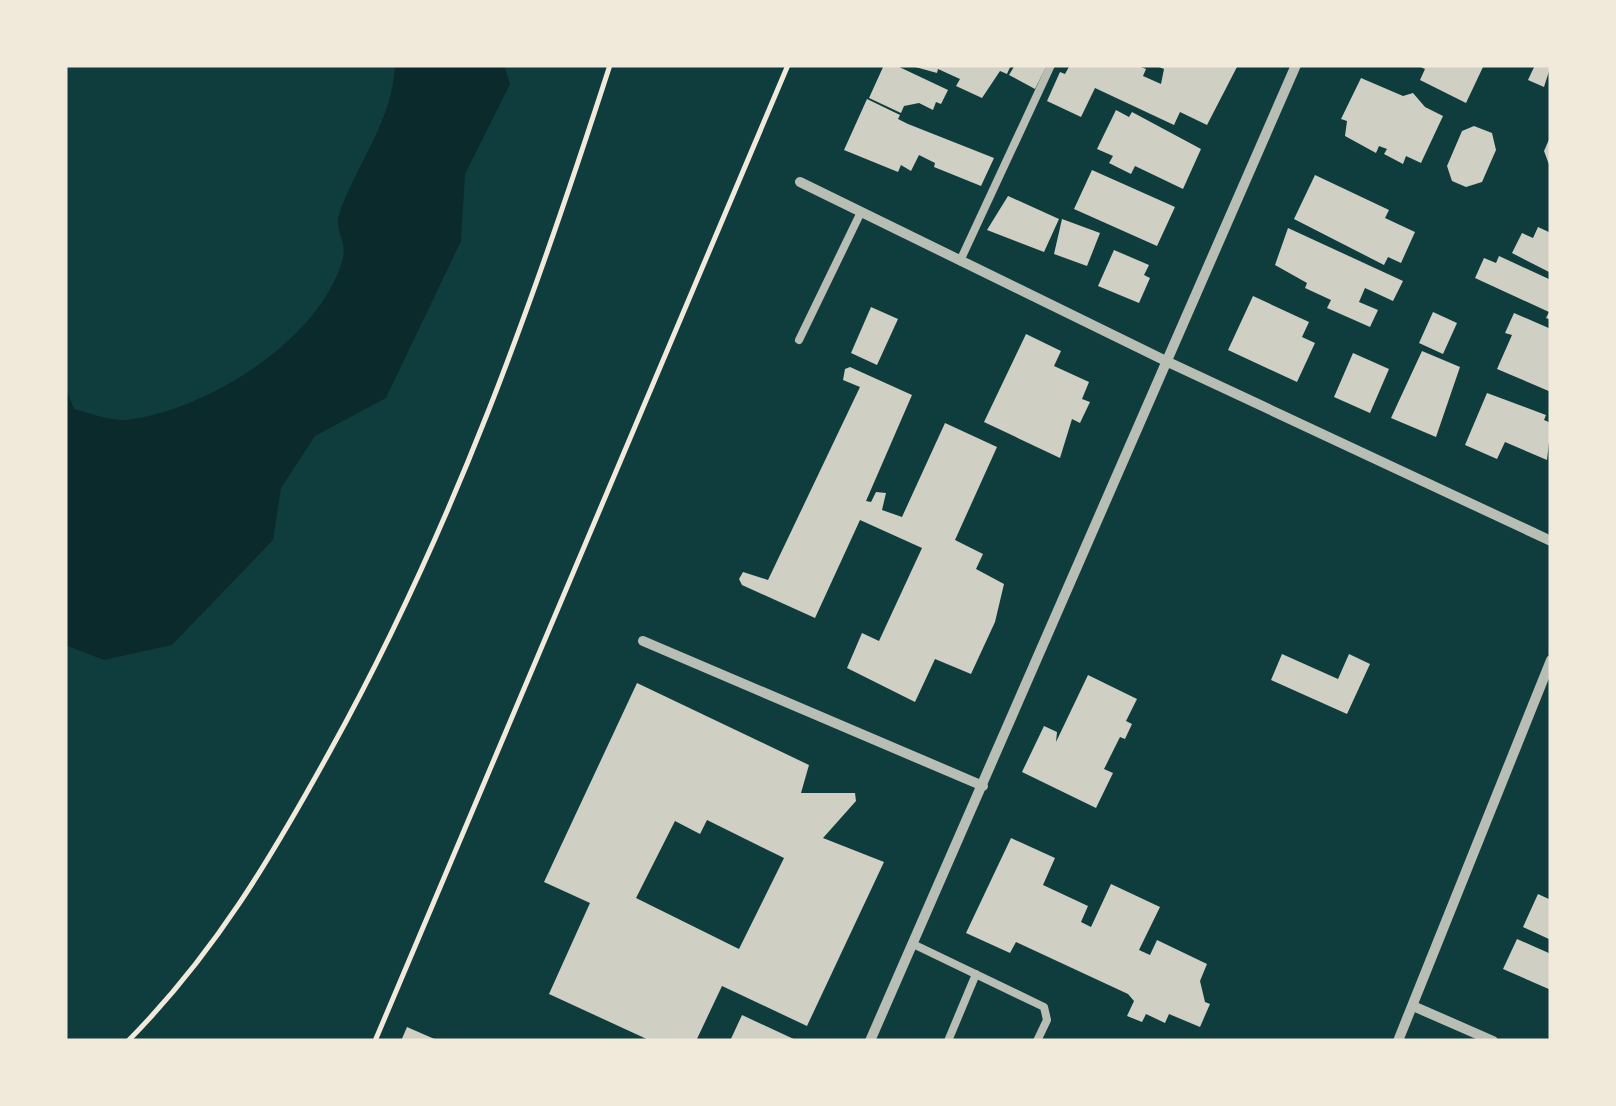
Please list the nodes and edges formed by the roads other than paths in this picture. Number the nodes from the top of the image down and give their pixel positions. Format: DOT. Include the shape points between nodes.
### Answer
graph roads {
  1 [pos="1051,65"];
  2 [pos="1296,65"];
  3 [pos="800,182"];
  4 [pos="861,212"];
  5 [pos="960,260"];
  6 [pos="800,340"];
  7 [pos="1168,362"];
  8 [pos="1551,541"];
  9 [pos="644,642"];
  10 [pos="1551,660"];
  11 [pos="984,786"];
  12 [pos="914,944"];
  13 [pos="976,974"];
  14 [pos="1413,1006"];
  15 [pos="870,1041"];
  16 [pos="948,1041"];
  17 [pos="1037,1041"];
  18 [pos="1398,1041"];
  19 [pos="1493,1041"];
  1 -- 5 [label="lane"];
  2 -- 7 [label="street"];
  3 -- 4 [label="street"];
  4 -- 5 [label="street"];
  4 -- 6 [label="lane"];
  5 -- 7 [label="street"];
  7 -- 8 [label="street"];
  7 -- 11 [label="street"];
  9 -- 11 [label="street"];
  10 -- 14 [label="street"];
  11 -- 12 [label="street"];
  12 -- 13 [label="lane"];
  12 -- 15 [label="street"];
  13 -- 16 [label="lane"];
  13 -- 17 [label="lane" via="1044,1007 1048,1020"];
  14 -- 18 [label="street"];
  14 -- 19 [label="street"];
}
